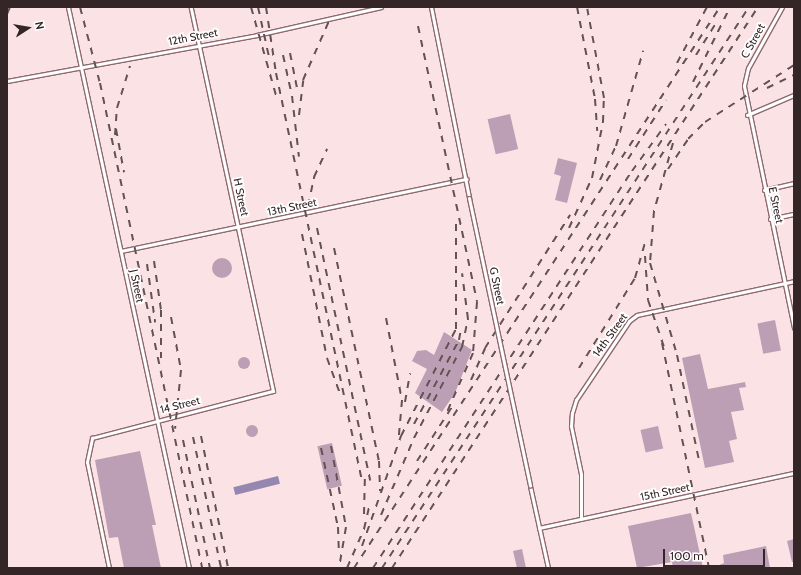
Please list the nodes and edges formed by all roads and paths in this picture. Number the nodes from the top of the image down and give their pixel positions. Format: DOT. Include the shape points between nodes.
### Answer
graph roads {
  1 [pos="68,7"];
  2 [pos="191,7"];
  3 [pos="381,7"];
  4 [pos="431,7"];
  5 [pos="782,7"];
  6 [pos="199,44"];
  7 [pos="82,68"];
  8 [pos="7,81"];
  9 [pos="744,86"];
  10 [pos="794,95"];
  11 [pos="747,115"];
  12 [pos="466,179"];
  13 [pos="794,183"];
  14 [pos="764,190"];
  15 [pos="794,214"];
  16 [pos="770,219"];
  17 [pos="238,227"];
  18 [pos="121,251"];
  19 [pos="794,281"];
  20 [pos="785,283"];
  21 [pos="794,328"];
  22 [pos="273,391"];
  23 [pos="157,419"];
  24 [pos="794,473"];
  25 [pos="582,519"];
  26 [pos="539,528"];
  27 [pos="109,568"];
  28 [pos="189,568"];
  29 [pos="548,568"];
  1 -- 7 [label="lane, J Street"];
  2 -- 6 [label="lane, H Street"];
  3 -- 6 [label="lane, 12th Street" via="257,35"];
  4 -- 12 [label="lane, G Street"];
  5 -- 9 [label="lane, C Street" via="748,68"];
  6 -- 7 [label="lane, 12th Street"];
  6 -- 17 [label="lane, H Street"];
  7 -- 8 [label="lane, 12th Street"];
  7 -- 18 [label="lane, J Street"];
  9 -- 11 [label="lane, E Street"];
  10 -- 11 [label="lane"];
  11 -- 14 [label="lane, E Street"];
  12 -- 17 [label="lane, 13th Street"];
  12 -- 26 [label="lane, G Street, bridge"];
  13 -- 14 [label="lane"];
  14 -- 16 [label="lane, E Street"];
  15 -- 16 [label="lane"];
  16 -- 20 [label="lane, E Street"];
  17 -- 18 [label="lane, 13th Street"];
  17 -- 22 [label="lane, H Street"];
  18 -- 23 [label="lane, J Street"];
  19 -- 20 [label="lane, 14th Street"];
  20 -- 21 [label="lane, E Street"];
  20 -- 25 [label="lane, 14th Street" via="637,315 630,321 576,400 572,413 571,426 581,474"];
  22 -- 23 [label="lane, 14 Street"];
  23 -- 27 [label="lane, 14 Street" via="92,438 86,462"];
  23 -- 28 [label="lane, J Street"];
  24 -- 25 [label="lane, 15th Street"];
  25 -- 26 [label="lane, 15th Street"];
  26 -- 29 [label="lane, G Street"];
}
